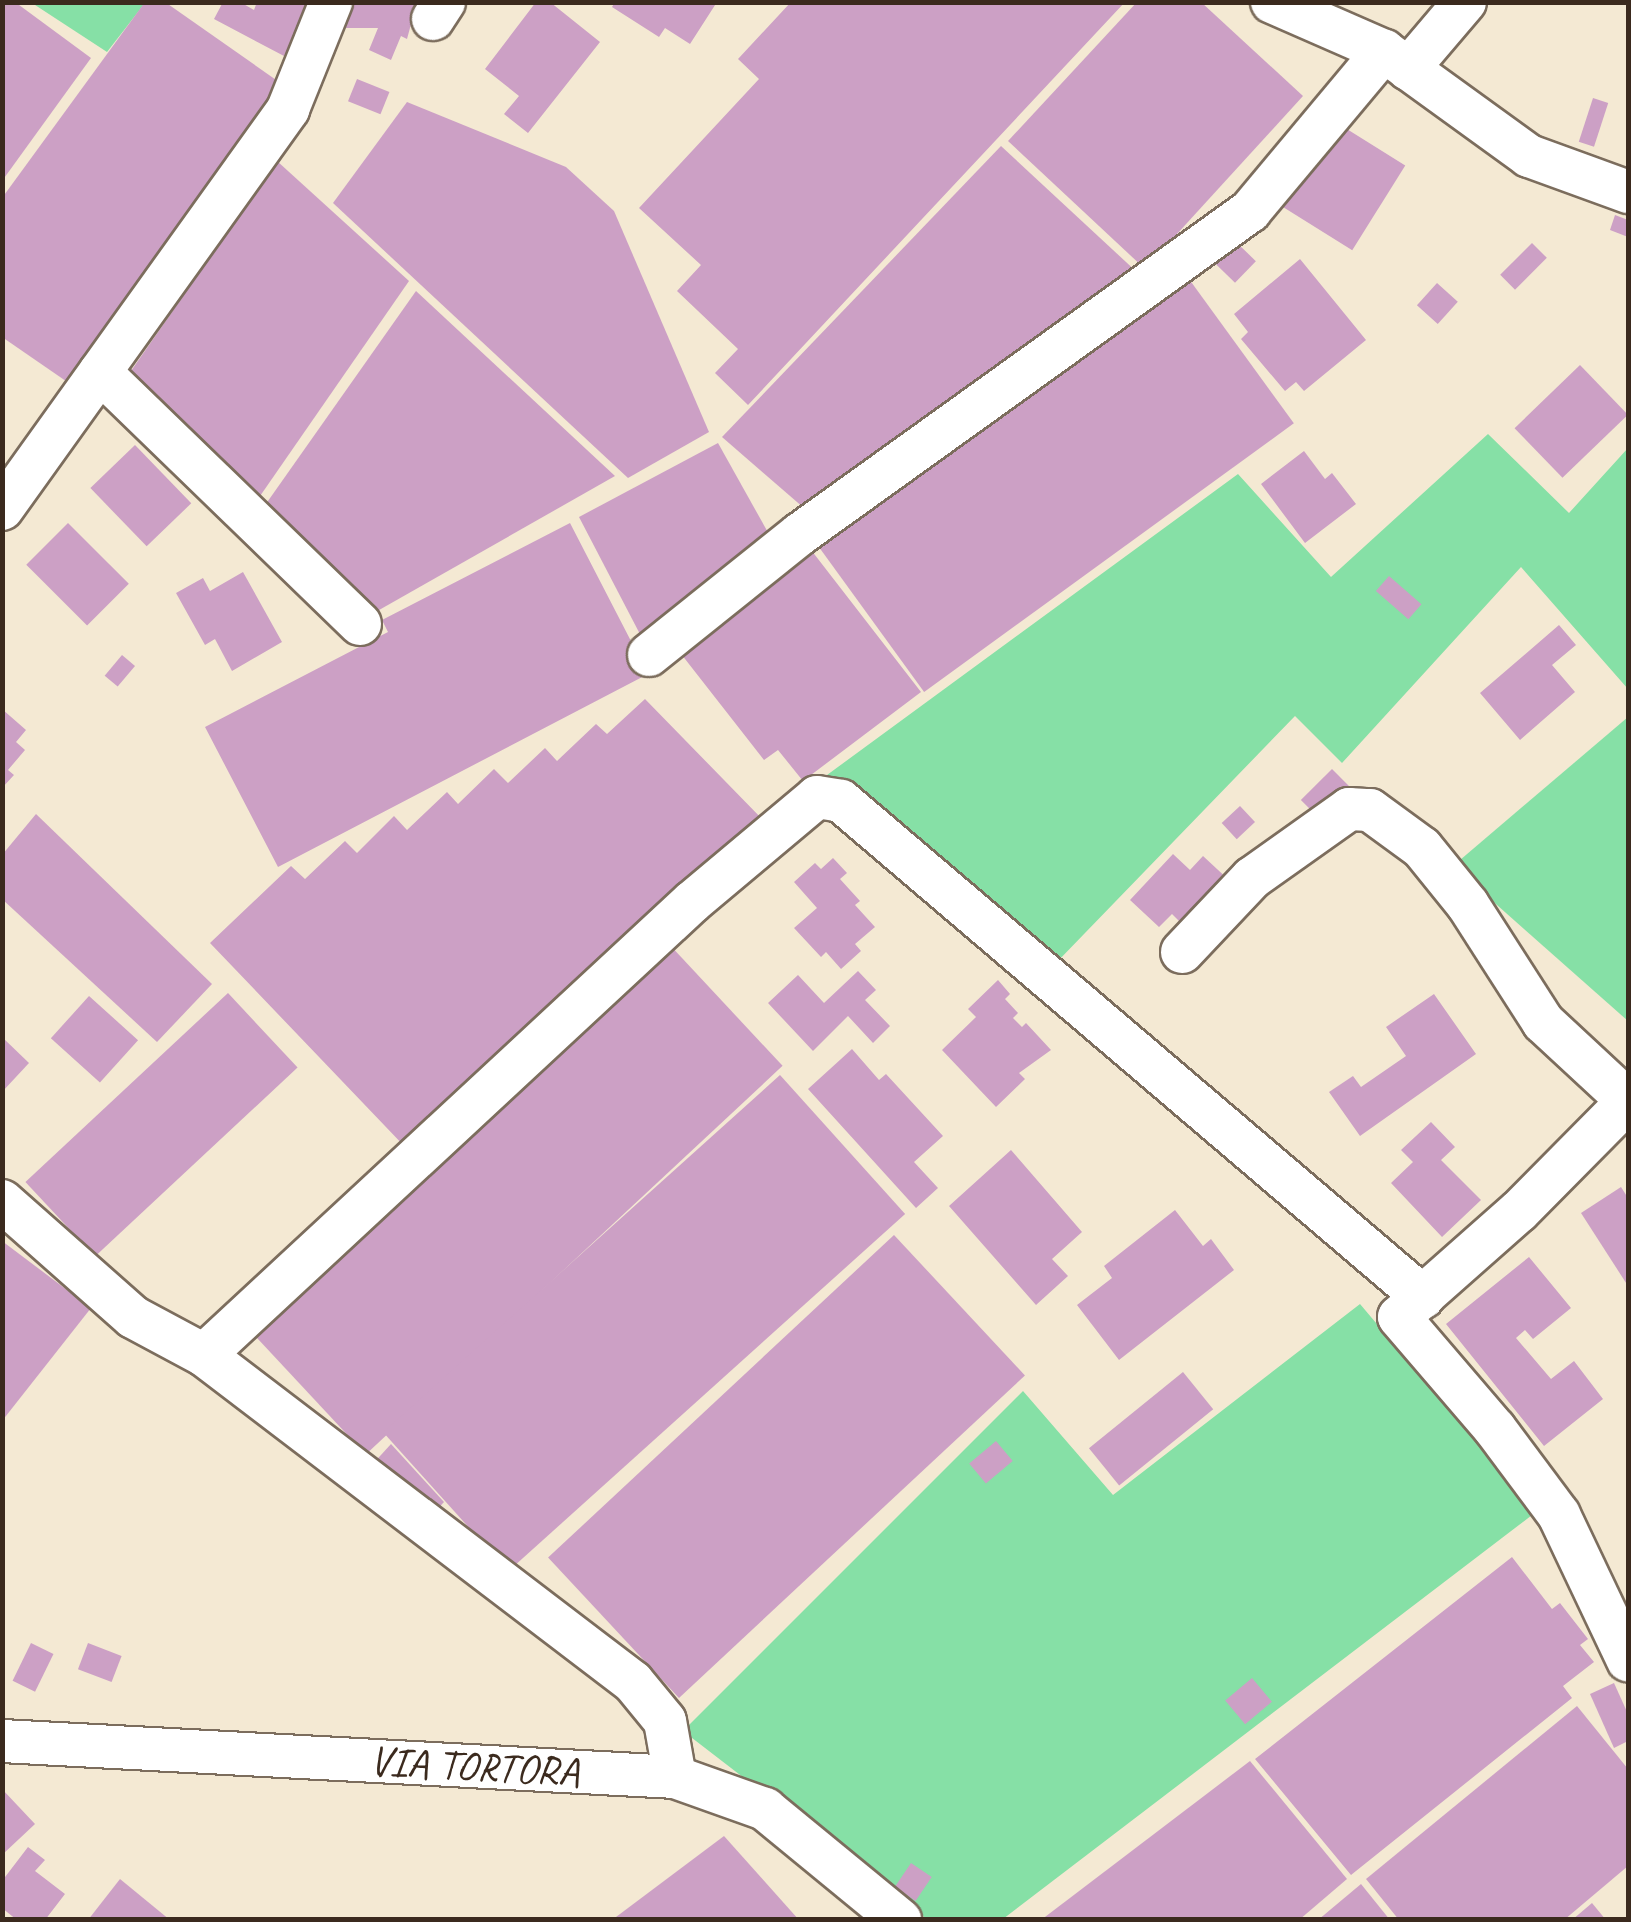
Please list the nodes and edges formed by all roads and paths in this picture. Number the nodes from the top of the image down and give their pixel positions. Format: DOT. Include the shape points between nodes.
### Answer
graph roads {
  1 [pos="332,2"];
  2 [pos="1272,2"];
  3 [pos="1465,2"];
  4 [pos="1396,60"];
  5 [pos="1628,192"];
  6 [pos="100,372"];
  7 [pos="2,509"];
  8 [pos="360,624"];
  9 [pos="649,655"];
  10 [pos="1182,952"];
  11 [pos="1628,1101"];
  12 [pos="2,1202"];
  13 [pos="1422,1297"];
  14 [pos="204,1355"];
  15 [pos="1628,1660"];
  16 [pos="2,1741"];
  17 [pos="675,1776"];
  18 [pos="900,1920"];
  1 -- 6 [label="street" via="288,109"];
  2 -- 4 [label="street"];
  3 -- 4 [label="street"];
  4 -- 5 [label="street" via="1529,156"];
  4 -- 9 [label="street" via="1250,211 800,534"];
  6 -- 7 [label="street"];
  6 -- 8 [label="street"];
  10 -- 11 [label="street" via="1252,878 1349,809 1370,810 1422,848 1543,1022"];
  11 -- 13 [label="street" via="1520,1211"];
  12 -- 14 [label="street" via="133,1317"];
  13 -- 14 [label="street" via="841,801 816,797 692,902"];
  13 -- 15 [label="street" via="1400,1317 1559,1515"];
  14 -- 17 [label="street" via="633,1682 665,1721"];
  16 -- 17 [label="street, VIA TORTORA"];
  17 -- 18 [label="street, VIA TORTORA" via="765,1808"];
}
